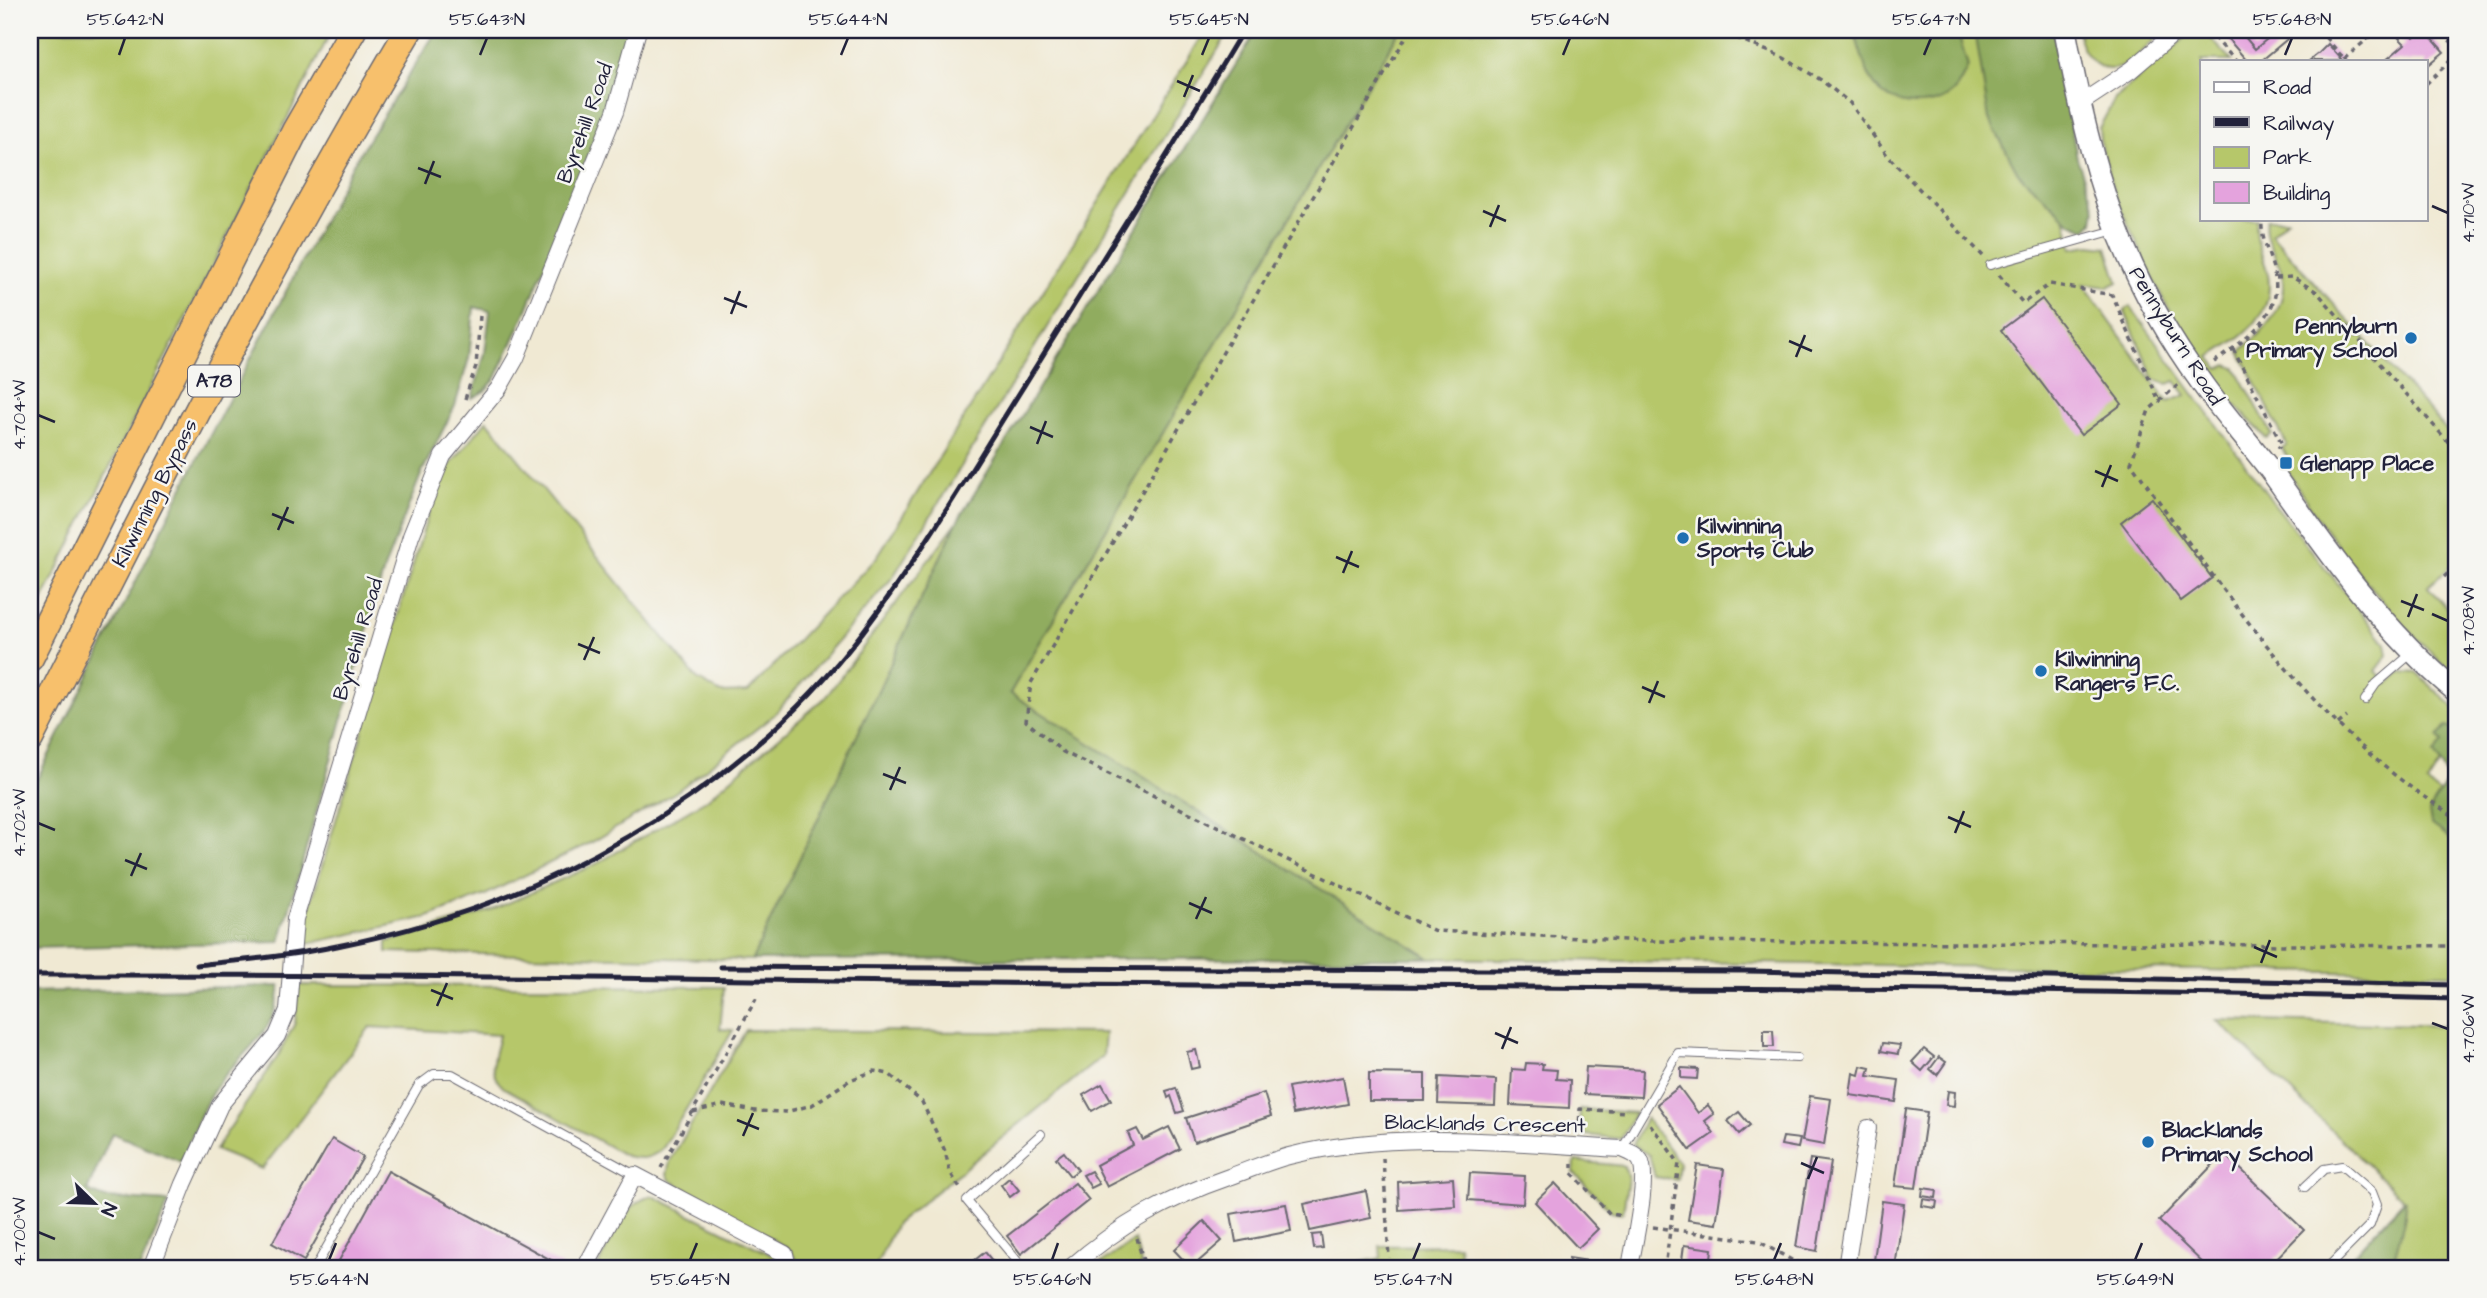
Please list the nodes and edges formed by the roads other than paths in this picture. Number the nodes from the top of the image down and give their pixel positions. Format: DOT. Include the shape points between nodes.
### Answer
graph roads {
  1 [pos="353,30"];
  2 [pos="409,30"];
  3 [pos="638,30"];
  4 [pos="2065,30"];
  5 [pos="2178,30"];
  6 [pos="2078,105"];
  7 [pos="2115,230"];
  8 [pos="1990,265"];
  9 [pos="2412,653"];
  10 [pos="30,658"];
  11 [pos="2457,692"];
  12 [pos="2365,700"];
  13 [pos="30,738"];
  14 [pos="1797,1058"];
  15 [pos="1868,1128"];
  16 [pos="1041,1134"];
  17 [pos="1628,1152"];
  18 [pos="635,1175"];
  19 [pos="2305,1187"];
  20 [pos="151,1268"];
  21 [pos="315,1268"];
  22 [pos="585,1268"];
  23 [pos="788,1268"];
  24 [pos="1023,1268"];
  25 [pos="1070,1268"];
  26 [pos="1630,1268"];
  27 [pos="1846,1268"];
  28 [pos="2327,1268"];
  1 -- 10 [label="highway, Kilwinning Bypass / A78" via="295,131"];
  2 -- 13 [label="highway, Kilwinning Bypass / A78" via="337,152 160,481"];
  3 -- 20 [label="street, Byrehill Road" via="603,145 516,358 499,388 438,465 411,536 296,919 283,1023 220,1105"];
  4 -- 6 [label="street, Pennyburn Road"];
  5 -- 6 [label="street" via="2131,70"];
  6 -- 7 [label="street, Pennyburn Road"];
  7 -- 8 [label="lane"];
  7 -- 9 [label="street, Pennyburn Road" via="2144,293 2200,382 2323,545"];
  9 -- 11 [label="street, Pennyburn Road"];
  9 -- 12 [label="lane" via="2376,684"];
  14 -- 17 [label="lane" via="1678,1053"];
  15 -- 27 [label="street"];
  16 -- 24 [label="lane" via="967,1201"];
  17 -- 25 [label="street, Blacklands Crescent" via="1483,1141 1382,1142 1288,1156 1179,1194"];
  17 -- 26 [label="street" via="1641,1161 1643,1177"];
  18 -- 21 [label="lane" via="452,1074 433,1074 419,1085"];
  18 -- 22 [label="street"];
  18 -- 23 [label="street" via="785,1254"];
  19 -- 28 [label="lane" via="2324,1169 2342,1167 2371,1192 2377,1205 2371,1225"];
}
